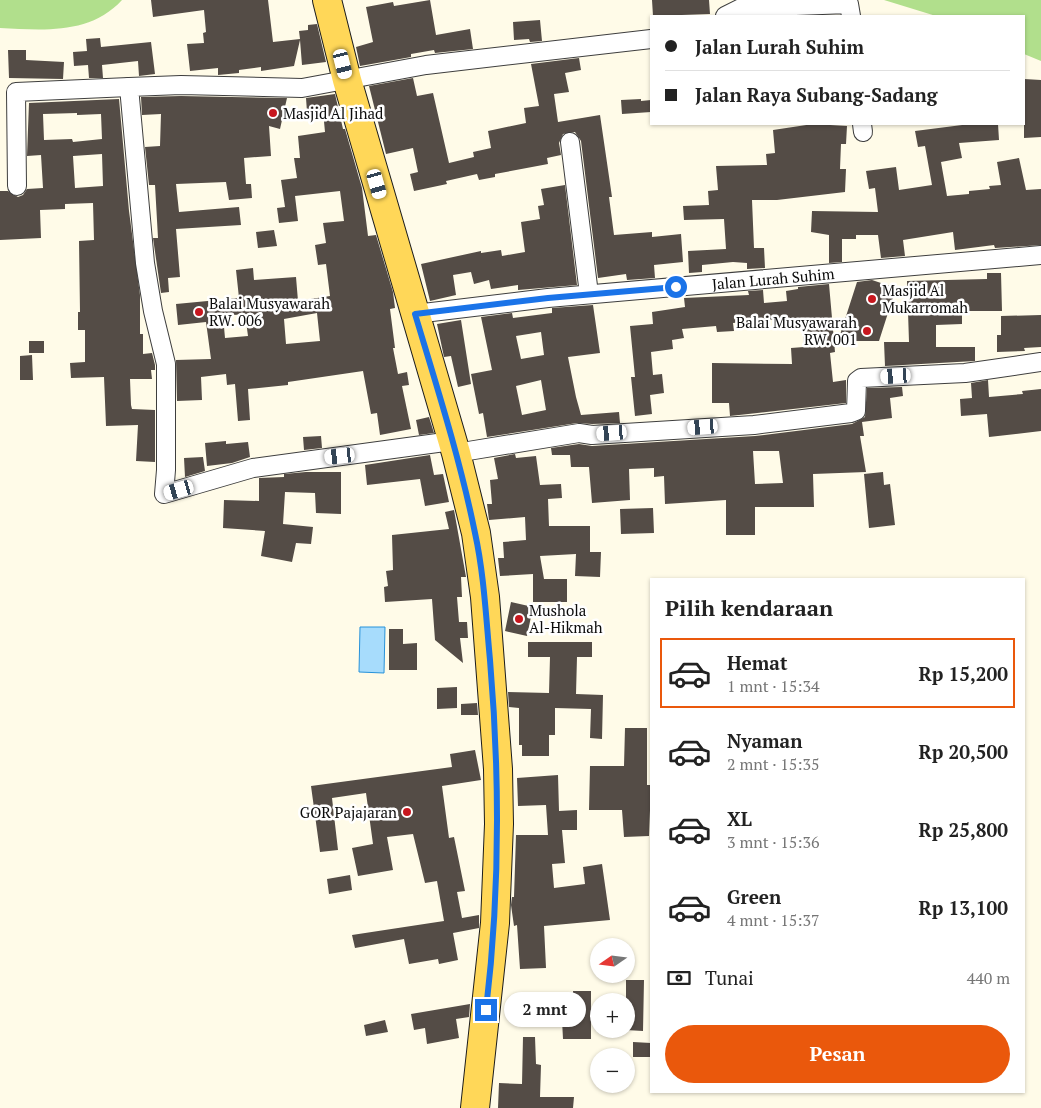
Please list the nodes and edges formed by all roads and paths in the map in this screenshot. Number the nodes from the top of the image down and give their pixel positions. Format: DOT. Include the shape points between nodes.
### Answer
graph roads {
  1 [pos="327,0"];
  2 [pos="727,15"];
  3 [pos="851,15"];
  4 [pos="650,39"];
  5 [pos="347,80"];
  6 [pos="129,87"];
  7 [pos="570,142"];
  8 [pos="17,186"];
  9 [pos="1041,255"];
  10 [pos="589,294"];
  11 [pos="415,314"];
  12 [pos="1041,362"];
  13 [pos="454,447"];
  14 [pos="475,1108"];
  1 -- 5 [label="main road"];
  2 -- 3 [label="street" via="741,8 849,4"];
  4 -- 5 [label="street" via="426,65"];
  5 -- 6 [label="street" via="287,88 181,84"];
  5 -- 11 [label="main road"];
  6 -- 8 [label="street" via="16,92"];
  6 -- 13 [label="street" via="145,263 166,364 164,494 254,468"];
  7 -- 10 [label="street"];
  9 -- 10 [label="street, Jalan Lurah Suhim"];
  10 -- 11 [label="street, Jalan Lurah Suhim"];
  11 -- 13 [label="main road"];
  12 -- 13 [label="street" via="975,372 861,378 857,381 858,407 851,413 754,425 579,433"];
  13 -- 14 [label="main road" via="476,534 498,769 495,923"];
}
